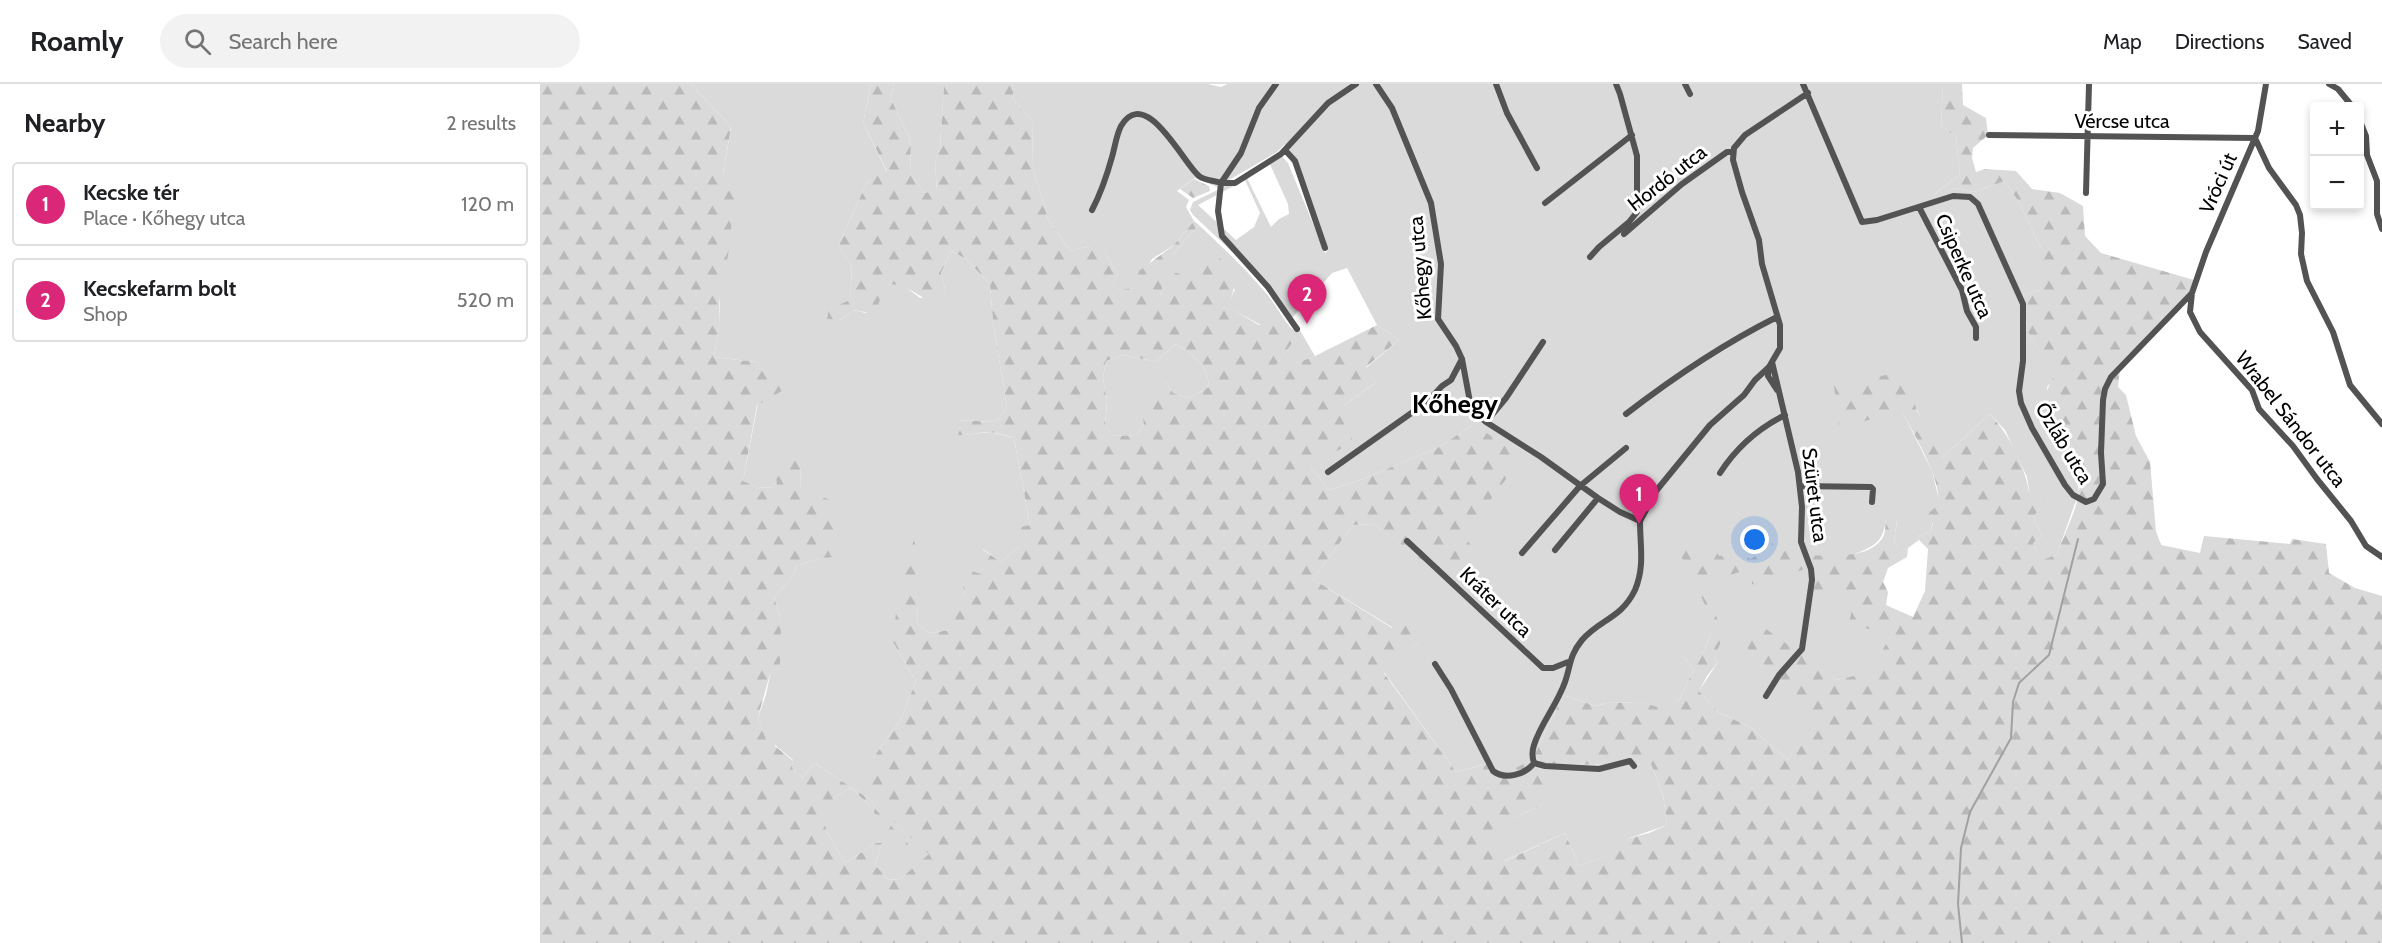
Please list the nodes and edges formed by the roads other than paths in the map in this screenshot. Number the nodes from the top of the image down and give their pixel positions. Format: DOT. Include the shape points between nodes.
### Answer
graph roads {
  1 [pos="1276,84"];
  2 [pos="1356,84"];
  3 [pos="1376,84"];
  4 [pos="1496,84"];
  5 [pos="1616,84"];
  6 [pos="1685,84"];
  7 [pos="1803,84"];
  8 [pos="2089,84"];
  9 [pos="2265,84"];
  10 [pos="2329,84"];
  11 [pos="1808,93"];
  12 [pos="1690,94"];
  13 [pos="2349,102"];
  14 [pos="2364,131"];
  15 [pos="1632,135"];
  16 [pos="1989,135"];
  17 [pos="2086,138"];
  18 [pos="2255,138"];
  19 [pos="1286,150"];
  20 [pos="1733,152"];
  21 [pos="1537,168"];
  22 [pos="1221,183"];
  23 [pos="2086,193"];
  24 [pos="1545,203"];
  25 [pos="1919,207"];
  26 [pos="1092,210"];
  27 [pos="1631,224"];
  28 [pos="2382,229"];
  29 [pos="1624,234"];
  30 [pos="1325,248"];
  31 [pos="1590,257"];
  32 [pos="2192,293"];
  33 [pos="1777,317"];
  34 [pos="1297,329"];
  35 [pos="1976,338"];
  36 [pos="1543,342"];
  37 [pos="1462,359"];
  38 [pos="1771,364"];
  39 [pos="1626,414"];
  40 [pos="1785,414"];
  41 [pos="1486,422"];
  42 [pos="2382,424"];
  43 [pos="1626,448"];
  44 [pos="1328,472"];
  45 [pos="1720,472"];
  46 [pos="1580,486"];
  47 [pos="1800,486"];
  48 [pos="1598,498"];
  49 [pos="1872,502"];
  50 [pos="1640,522"];
  51 [pos="1407,541"];
  52 [pos="1555,550"];
  53 [pos="1522,553"];
  54 [pos="2382,558"];
  55 [pos="1568,662"];
  56 [pos="1435,664"];
  57 [pos="1766,696"];
  58 [pos="1534,763"];
  59 [pos="1634,766"];
  1 -- 22 [label="street" via="1259,108 1241,153"];
  2 -- 19 [label="street" via="1328,103"];
  3 -- 37 [label="street, Kőhegy utca" via="1392,108 1431,203 1441,264 1438,319"];
  4 -- 21 [label="street"];
  5 -- 15 [label="street"];
  6 -- 12 [label="street"];
  7 -- 11 [label="street"];
  8 -- 17 [label="street"];
  9 -- 18 [label="street, Vróci út"];
  10 -- 13 [label="street"];
  11 -- 20 [label="street" via="1745,135"];
  11 -- 25 [label="street, Őzláb utca" via="1862,222"];
  14 -- 28 [label="street" via="2367,155 2377,181 2377,214"];
  15 -- 24 [label="street"];
  15 -- 27 [label="street" via="1637,156 1637,212"];
  16 -- 17 [label="street, Vércse utca"];
  17 -- 18 [label="street, Vércse utca"];
  17 -- 23 [label="street"];
  18 -- 32 [label="street, Vróci út"];
  18 -- 42 [label="street" via="2269,168 2300,215 2301,254 2307,281 2333,332 2350,385"];
  19 -- 22 [label="street" via="1235,183"];
  19 -- 30 [label="street" via="1297,167"];
  20 -- 27 [label="street, Hordó utca" via="1721,156"];
  20 -- 33 [label="street, Szüret utca"];
  22 -- 26 [label="street" via="1198,176 1161,127 1150,117 1136,114 1119,131"];
  22 -- 34 [label="street" via="1218,212 1222,237 1268,287"];
  25 -- 32 [label="street, Őzláb utca" via="1957,195 1970,197 1978,204 2024,304 2021,403 2065,484 2084,501 2094,499 2103,484 2103,400 2107,384"];
  25 -- 35 [label="street, Csiperke utca" via="1962,290 1977,329"];
  27 -- 29 [label="street, Hordó utca"];
  27 -- 31 [label="street"];
  32 -- 54 [label="street, Wrabel Sándor utca" via="2190,312 2200,332 2252,390 2259,409 2293,446 2366,546"];
  33 -- 38 [label="street, Szüret utca" via="1781,341"];
  33 -- 39 [label="street" via="1714,351"];
  36 -- 41 [label="street"];
  37 -- 41 [label="street, Kőhegy utca" via="1470,402"];
  37 -- 44 [label="street" via="1451,380 1427,402"];
  38 -- 40 [label="street, Szüret utca"];
  38 -- 50 [label="street, Szüret utca" via="1703,433 1656,491"];
  40 -- 45 [label="street" via="1762,427"];
  40 -- 47 [label="street, Szüret utca"];
  41 -- 46 [label="street, Kőhegy utca"];
  43 -- 46 [label="street"];
  46 -- 48 [label="street, Kőhegy utca"];
  46 -- 53 [label="street"];
  47 -- 49 [label="street" via="1872,487"];
  47 -- 57 [label="street, Szüret utca" via="1801,542 1812,580 1805,640"];
  48 -- 50 [label="street, Kőhegy utca"];
  48 -- 52 [label="street"];
  50 -- 55 [label="street" via="1642,566 1631,597 1618,614 1582,640"];
  51 -- 55 [label="street, Kráter utca" via="1543,668"];
  55 -- 58 [label="street" via="1565,682 1534,745"];
  56 -- 58 [label="street" via="1493,771 1510,776 1528,770"];
  58 -- 59 [label="street" via="1599,769 1630,761"];
}
